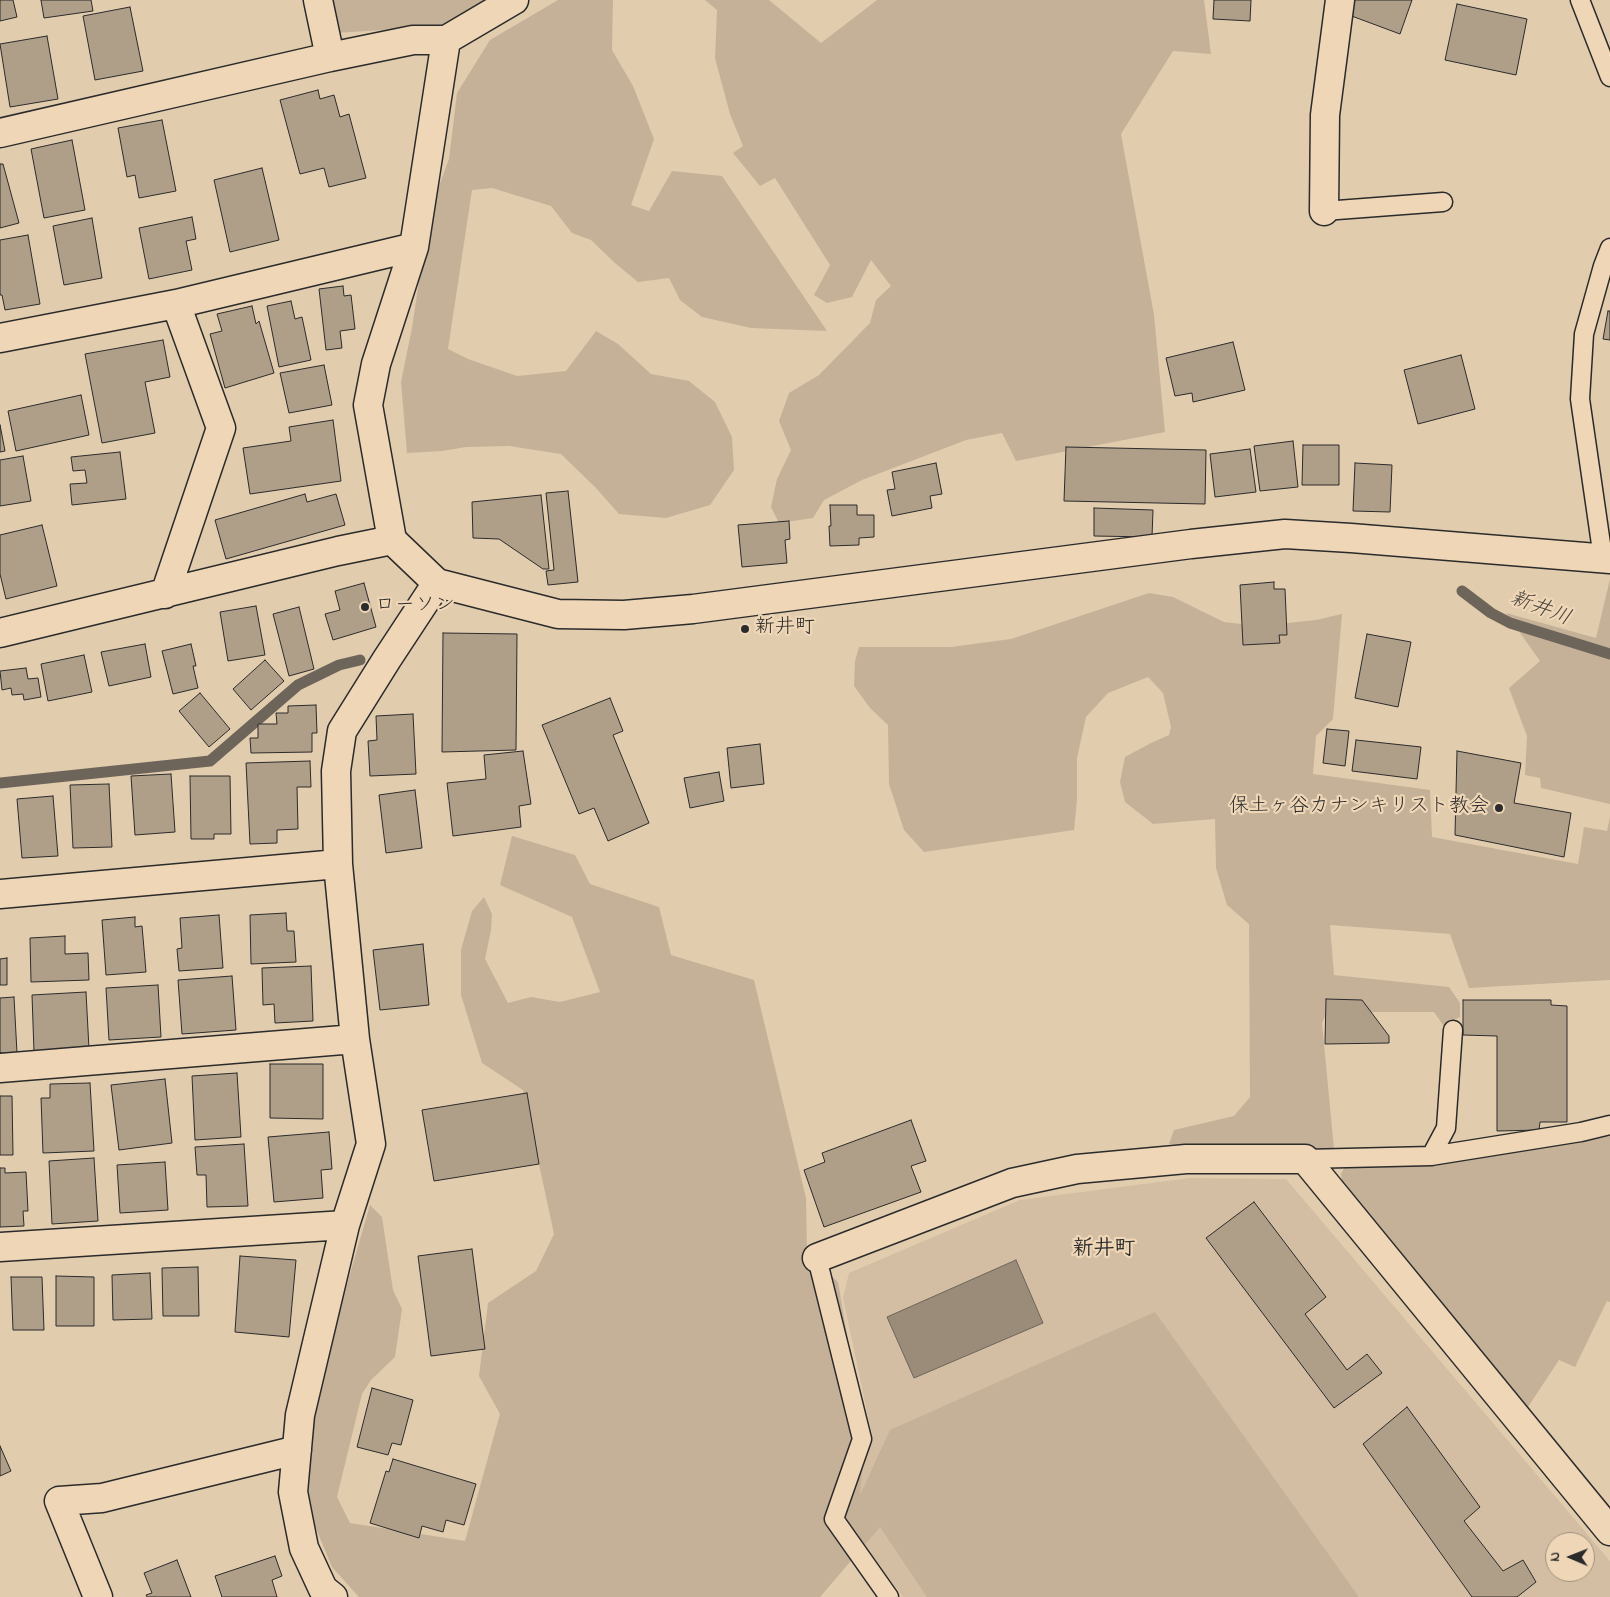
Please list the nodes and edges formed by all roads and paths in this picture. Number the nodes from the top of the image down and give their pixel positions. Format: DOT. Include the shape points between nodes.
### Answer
graph roads {
  1 [pos="318,0"];
  2 [pos="514,0"];
  3 [pos="1340,0"];
  4 [pos="1580,0"];
  5 [pos="446,40"];
  6 [pos="330,57"];
  7 [pos="1610,77"];
  8 [pos="0,132"];
  9 [pos="1443,202"];
  10 [pos="1324,212"];
  11 [pos="414,247"];
  12 [pos="1610,248"];
  13 [pos="176,304"];
  14 [pos="0,338"];
  15 [pos="1610,509"];
  16 [pos="392,540"];
  17 [pos="1606,559"];
  18 [pos="438,583"];
  19 [pos="165,594"];
  20 [pos="0,634"];
  21 [pos="338,864"];
  22 [pos="0,894"];
  23 [pos="1452,1030"];
  24 [pos="355,1039"];
  25 [pos="0,1068"];
  26 [pos="1610,1125"];
  27 [pos="1431,1156"];
  28 [pos="1305,1159"];
  29 [pos="346,1226"];
  30 [pos="0,1247"];
  31 [pos="817,1258"];
  32 [pos="297,1450"];
  33 [pos="1610,1531"];
  34 [pos="98,1597"];
  35 [pos="333,1597"];
  36 [pos="889,1597"];
  1 -- 6 [label="street"];
  2 -- 5 [label="street"];
  3 -- 10 [label="street" via="1325,115"];
  4 -- 7 [label="lane"];
  5 -- 6 [label="street" via="413,40"];
  5 -- 11 [label="street"];
  6 -- 8 [label="street"];
  9 -- 10 [label="lane"];
  11 -- 13 [label="street"];
  11 -- 16 [label="street" via="376,364 368,405"];
  12 -- 17 [label="lane" via="1584,334 1580,399"];
  13 -- 14 [label="street"];
  13 -- 19 [label="street" via="221,428"];
  15 -- 17 [label="lane" via="1602,511"];
  16 -- 18 [label="street"];
  16 -- 19 [label="street"];
  17 -- 18 [label="street" via="1285,534 624,615 558,614"];
  18 -- 21 [label="street" via="342,731 336,771"];
  19 -- 20 [label="street"];
  21 -- 22 [label="street"];
  21 -- 24 [label="street"];
  23 -- 27 [label="lane" via="1446,1128"];
  24 -- 25 [label="street"];
  24 -- 29 [label="street" via="370,1144"];
  26 -- 27 [label="lane"];
  27 -- 28 [label="lane"];
  28 -- 31 [label="street" via="1186,1159 1077,1169 1012,1183"];
  28 -- 33 [label="street"];
  29 -- 30 [label="street"];
  29 -- 32 [label="street" via="300,1415"];
  31 -- 36 [label="lane" via="862,1439 834,1519"];
  32 -- 34 [label="street" via="102,1498 59,1501"];
  32 -- 35 [label="street" via="294,1492 304,1548 323,1589"];
}
